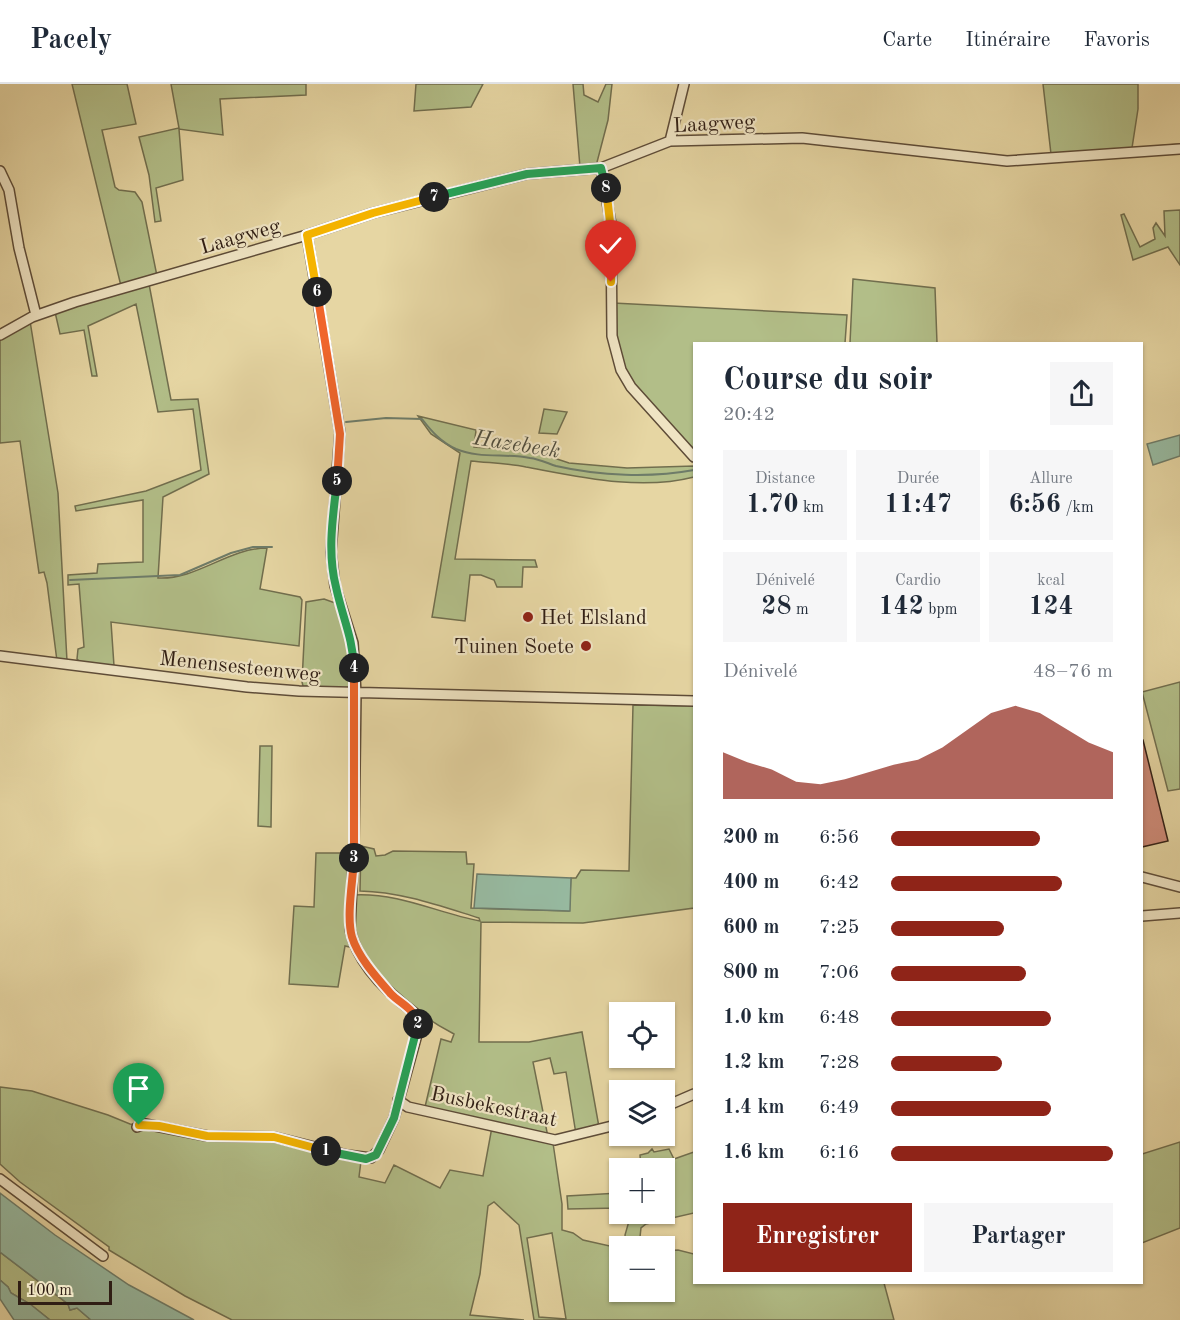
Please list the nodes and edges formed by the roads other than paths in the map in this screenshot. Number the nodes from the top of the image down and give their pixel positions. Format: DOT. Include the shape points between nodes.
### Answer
graph roads {
  1 [pos="684,84"];
  2 [pos="670,141"];
  3 [pos="1180,149"];
  4 [pos="601,168"];
  5 [pos="0,171"];
  6 [pos="307,235"];
  7 [pos="36,315"];
  8 [pos="0,334"];
  9 [pos="693,456"];
  10 [pos="0,657"];
  11 [pos="356,693"];
  12 [pos="693,701"];
  13 [pos="1143,877"];
  14 [pos="1180,887"];
  15 [pos="1180,913"];
  16 [pos="1143,916"];
  17 [pos="693,1094"];
  18 [pos="398,1100"];
  19 [pos="675,1102"];
  20 [pos="137,1127"];
  21 [pos="609,1127"];
  22 [pos="0,1179"];
  23 [pos="103,1256"];
  1 -- 2 [label="street"];
  2 -- 3 [label="street, Laagweg" via="802,138 1007,161"];
  2 -- 4 [label="street, Laagweg"];
  4 -- 6 [label="street, Laagweg" via="527,174 373,213"];
  4 -- 9 [label="street" via="611,224 612,336 621,370 631,387"];
  5 -- 7 [label="street" via="9,190"];
  6 -- 7 [label="street, Laagweg"];
  6 -- 11 [label="street, Busbekestraat" via="340,434 331,552 335,586 353,643"];
  7 -- 8 [label="street, Laagweg"];
  10 -- 11 [label="street, Menensesteenweg" via="247,687"];
  11 -- 12 [label="street, Menensesteenweg"];
  11 -- 18 [label="street, Busbekestraat" via="350,929 368,965 392,995 416,1014 418,1031"];
  13 -- 14 [label="street"];
  15 -- 16 [label="street"];
  17 -- 19 [label="street"];
  18 -- 20 [label="street, Busbekestraat" via="379,1150 366,1159 274,1137 207,1136 145,1124"];
  18 -- 21 [label="street, Busbekestraat" via="408,1107 555,1140"];
  22 -- 23 [label="street"];
}
